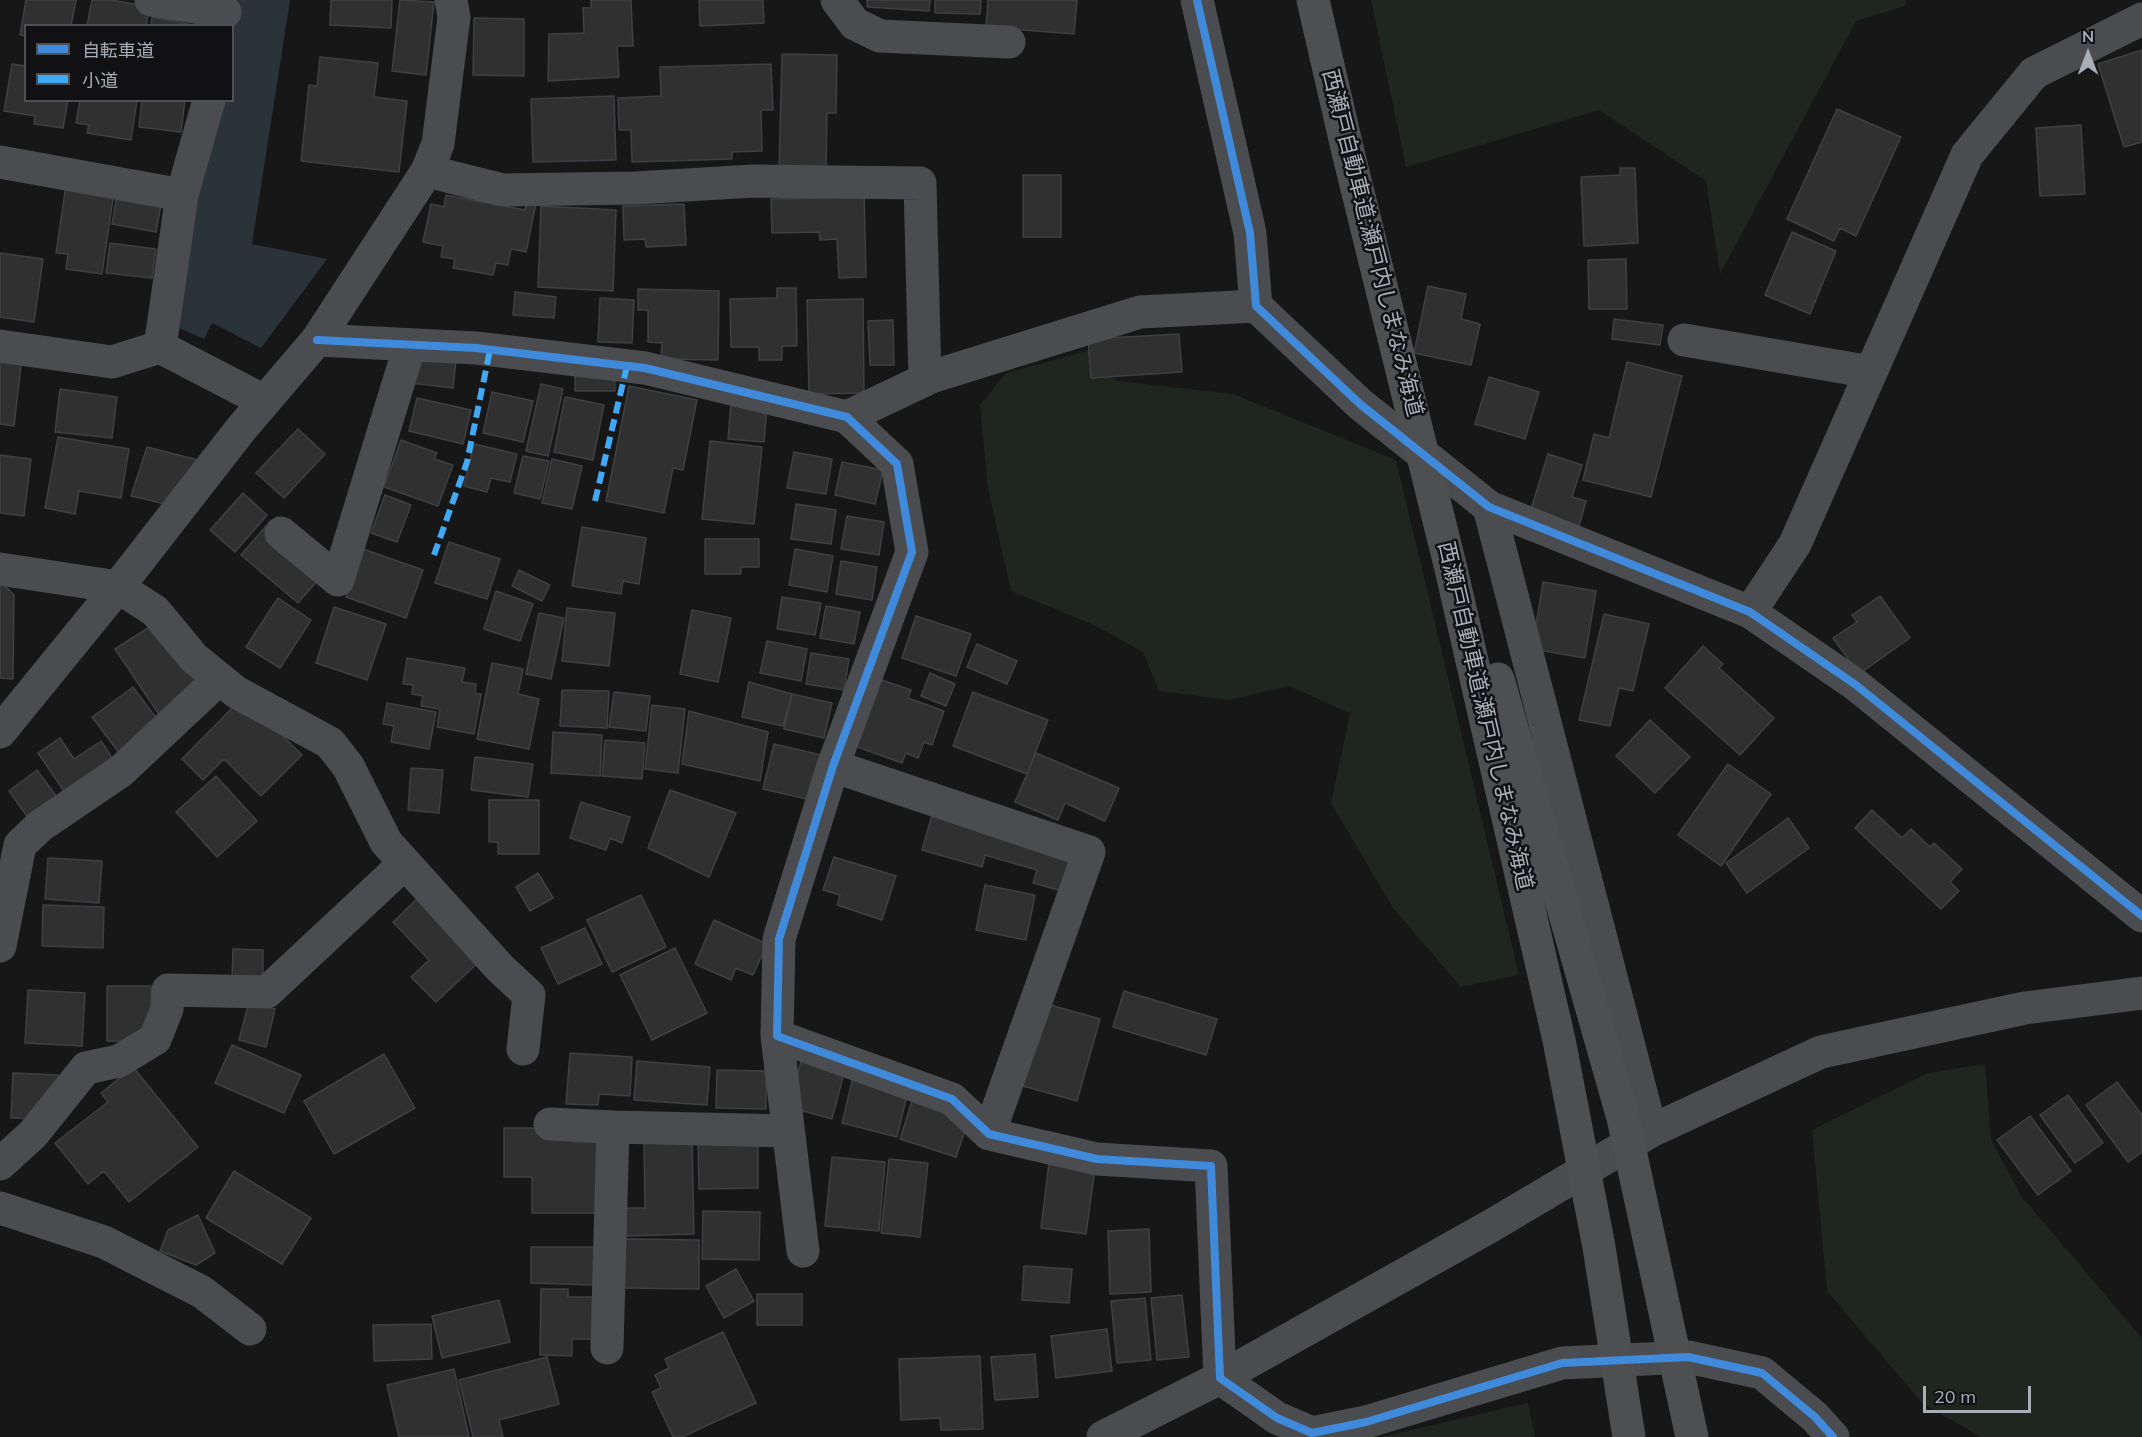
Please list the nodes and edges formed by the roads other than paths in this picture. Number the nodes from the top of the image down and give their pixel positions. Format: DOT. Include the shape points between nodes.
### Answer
graph roads {
  1 [pos="151,0"];
  2 [pos="451,0"];
  3 [pos="837,0"];
  4 [pos="1197,0"];
  5 [pos="1313,0"];
  6 [pos="225,12"];
  7 [pos="2142,19"];
  8 [pos="1009,42"];
  9 [pos="208,102"];
  10 [pos="0,162"];
  11 [pos="428,171"];
  12 [pos="182,195"];
  13 [pos="1256,306"];
  14 [pos="317,340"];
  15 [pos="1684,340"];
  16 [pos="410,345"];
  17 [pos="0,346"];
  18 [pos="160,346"];
  19 [pos="1871,372"];
  20 [pos="1405,377"];
  21 [pos="925,380"];
  22 [pos="264,401"];
  23 [pos="847,417"];
  24 [pos="1489,507"];
  25 [pos="281,533"];
  26 [pos="0,569"];
  27 [pos="118,587"];
  28 [pos="1750,612"];
  29 [pos="219,679"];
  30 [pos="0,732"];
  31 [pos="833,766"];
  32 [pos="405,863"];
  33 [pos="2142,916"];
  34 [pos="0,946"];
  35 [pos="2142,993"];
  36 [pos="777,1036"];
  37 [pos="523,1049"];
  38 [pos="550,1124"];
  39 [pos="613,1127"];
  40 [pos="788,1131"];
  41 [pos="1652,1131"];
  42 [pos="989,1134"];
  43 [pos="0,1164"];
  44 [pos="0,1208"];
  45 [pos="802,1251"];
  46 [pos="250,1329"];
  47 [pos="608,1348"];
  48 [pos="1220,1378"];
  49 [pos="1103,1437"];
  50 [pos="1629,1437"];
  51 [pos="1692,1437"];
  52 [pos="1833,1437"];
  1 -- 6 [label="street"];
  2 -- 11 [label="street" via="454,17 438,144"];
  3 -- 8 [label="street" via="855,24 880,36"];
  4 -- 13 [label="street" via="1250,233"];
  5 -- 20 [label="highway, 西瀬戸自動車道;瀬戸内しまなみ海道, bridge"];
  7 -- 19 [label="street" via="2034,73 1967,156"];
  9 -- 12 [label="street"];
  10 -- 12 [label="street"];
  11 -- 14 [label="street"];
  11 -- 21 [label="street" via="503,190 753,181 920,183"];
  12 -- 18 [label="street"];
  13 -- 21 [label="street" via="1140,312"];
  13 -- 24 [label="street" via="1360,404"];
  14 -- 16 [label="street"];
  14 -- 22 [label="street"];
  15 -- 19 [label="street"];
  16 -- 23 [label="street" via="476,348 645,368"];
  16 -- 25 [label="street" via="338,580"];
  17 -- 18 [label="street" via="112,362"];
  18 -- 22 [label="street"];
  19 -- 28 [label="street" via="1795,544"];
  20 -- 50 [label="highway, 西瀬戸自動車道;瀬戸内しまなみ海道, bridge" via="1559,1040 1599,1247"];
  20 -- 51 [label="highway, bridge" via="1500,685 1623,1118"];
  21 -- 23 [label="street"];
  22 -- 27 [label="street"];
  23 -- 31 [label="street" via="897,464 912,552"];
  24 -- 28 [label="street"];
  24 -- 41 [label="street"];
  26 -- 27 [label="street"];
  27 -- 29 [label="street" via="155,611 194,658"];
  27 -- 30 [label="street"];
  28 -- 33 [label="street" via="1856,685"];
  29 -- 32 [label="street" via="330,743 348,765 386,842"];
  29 -- 34 [label="street" via="121,771 40,826 20,845"];
  31 -- 36 [label="street" via="779,939"];
  31 -- 42 [label="street" via="1089,852"];
  32 -- 37 [label="street" via="500,968 529,994"];
  32 -- 43 [label="street" via="267,992 168,990 167,1009 155,1039 118,1061 86,1068 33,1134"];
  35 -- 41 [label="street" via="2025,1008 1821,1052"];
  36 -- 40 [label="street"];
  36 -- 42 [label="street" via="952,1100"];
  38 -- 39 [label="street"];
  39 -- 40 [label="street"];
  39 -- 47 [label="street"];
  40 -- 45 [label="street"];
  41 -- 48 [label="street"];
  42 -- 48 [label="street" via="1097,1159 1211,1166"];
  44 -- 46 [label="street" via="104,1242 202,1292"];
  48 -- 49 [label="street"];
  48 -- 52 [label="street" via="1277,1418 1312,1433 1366,1422 1562,1364 1688,1358 1762,1372"];
}
